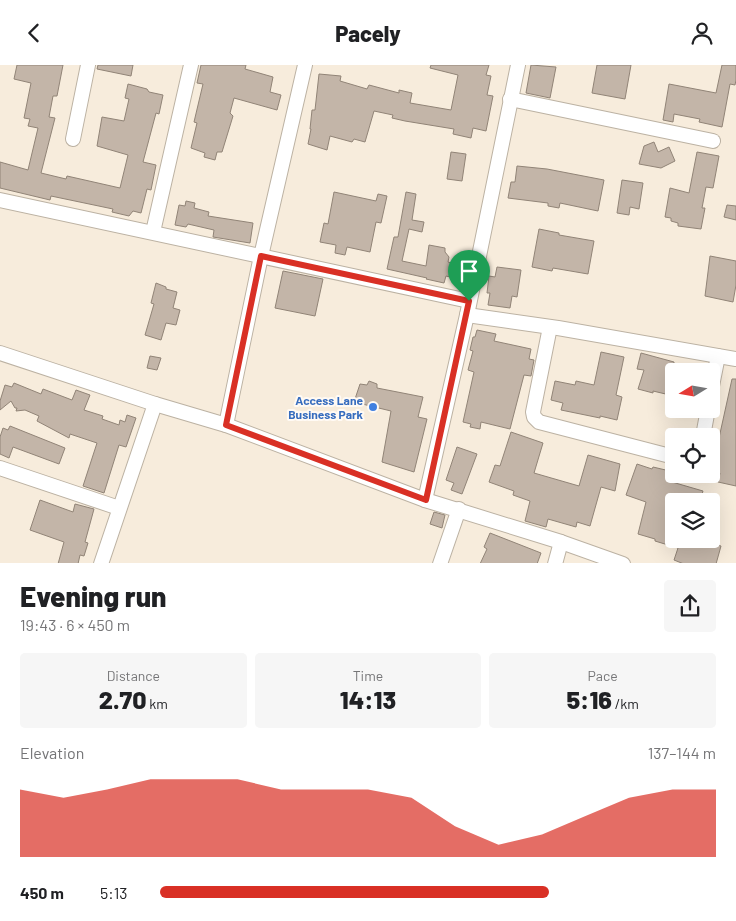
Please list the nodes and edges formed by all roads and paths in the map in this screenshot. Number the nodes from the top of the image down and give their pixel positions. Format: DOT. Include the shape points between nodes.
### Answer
graph roads {
  1 [pos="88,65"];
  2 [pos="190,65"];
  3 [pos="305,65"];
  4 [pos="518,65"];
  5 [pos="510,99"];
  6 [pos="73,139"];
  7 [pos="712,141"];
  8 [pos="0,200"];
  9 [pos="153,232"];
  10 [pos="261,256"];
  11 [pos="469,301"];
  12 [pos="467,315"];
  13 [pos="550,327"];
  14 [pos="0,353"];
  15 [pos="718,355"];
  16 [pos="736,359"];
  17 [pos="716,363"];
  18 [pos="155,404"];
  19 [pos="226,425"];
  20 [pos="665,455"];
  21 [pos="0,468"];
  22 [pos="426,500"];
  23 [pos="119,508"];
  24 [pos="459,509"];
  25 [pos="562,542"];
  26 [pos="101,563"];
  27 [pos="440,563"];
  28 [pos="555,563"];
  29 [pos="623,563"];
  1 -- 6 [label="street"];
  2 -- 9 [label="street"];
  3 -- 10 [label="street"];
  4 -- 5 [label="street"];
  5 -- 7 [label="street"];
  5 -- 11 [label="street"];
  8 -- 9 [label="street"];
  9 -- 10 [label="street"];
  10 -- 11 [label="street"];
  10 -- 19 [label="street"];
  11 -- 12 [label="street"];
  12 -- 13 [label="street"];
  12 -- 22 [label="street"];
  13 -- 15 [label="street"];
  13 -- 20 [label="street" via="534,417 539,422"];
  14 -- 18 [label="street"];
  15 -- 16 [label="street"];
  15 -- 17 [label="street"];
  18 -- 19 [label="street"];
  18 -- 23 [label="street"];
  19 -- 22 [label="street"];
  21 -- 23 [label="street"];
  22 -- 24 [label="street"];
  23 -- 26 [label="street"];
  24 -- 25 [label="street"];
  24 -- 27 [label="street"];
  25 -- 28 [label="street"];
  25 -- 29 [label="street"];
}
